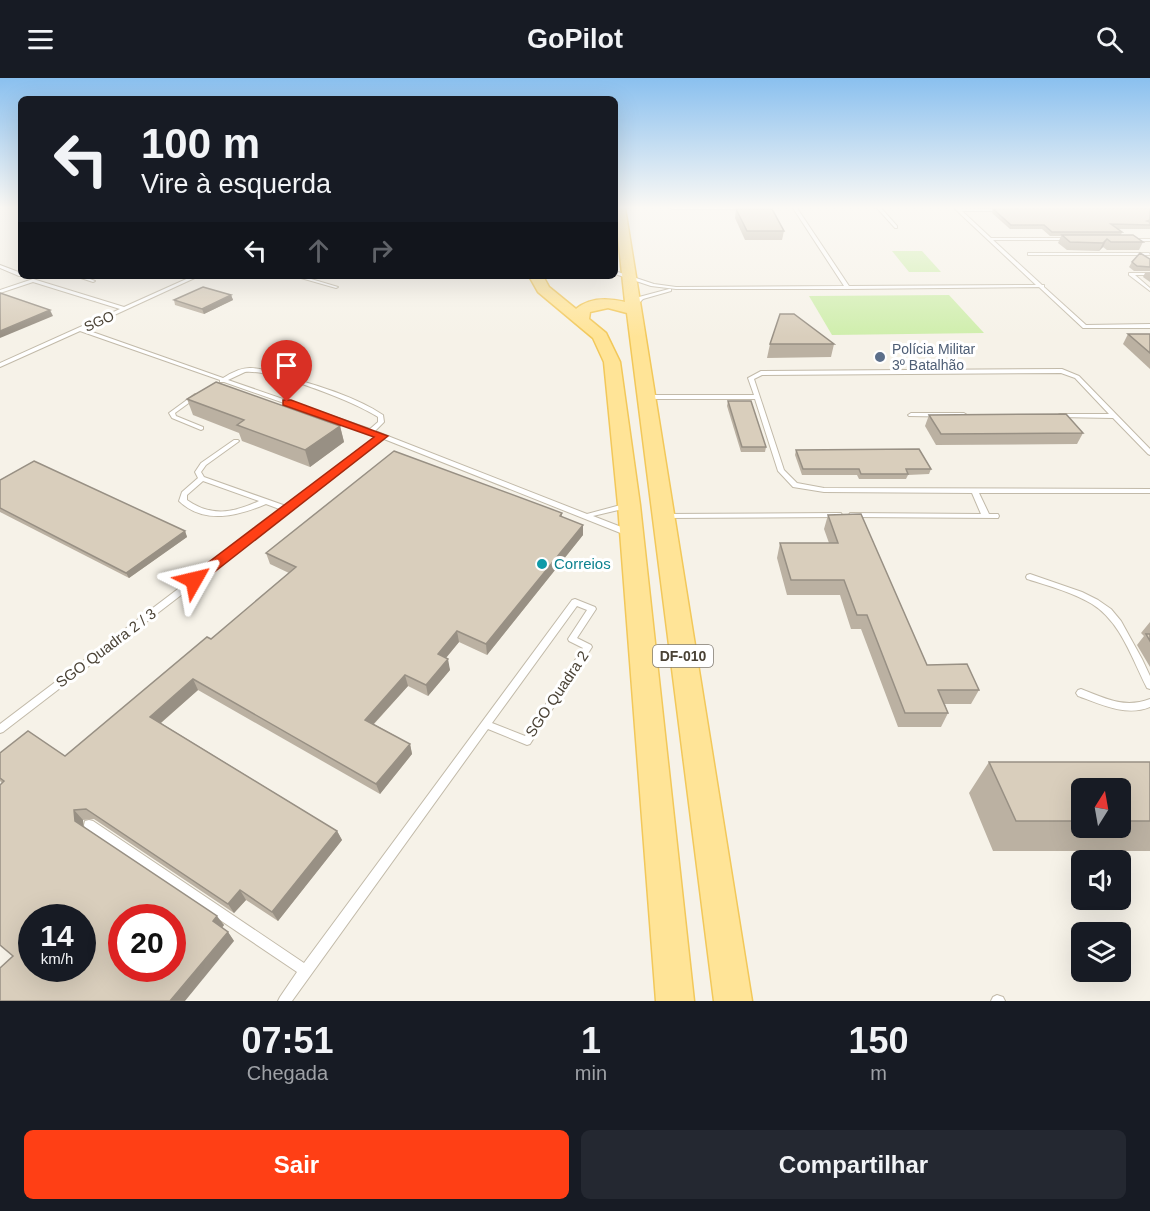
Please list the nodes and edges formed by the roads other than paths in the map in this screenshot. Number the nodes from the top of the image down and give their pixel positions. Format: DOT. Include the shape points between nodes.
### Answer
graph roads {
  1 [pos="620,251"];
  2 [pos="824,251"];
  3 [pos="1003,251"];
  4 [pos="1030,254"];
  5 [pos="1150,255"];
  6 [pos="0,266"];
  7 [pos="18,273"];
  8 [pos="1150,274"];
  9 [pos="622,275"];
  10 [pos="23,279"];
  11 [pos="33,279"];
  12 [pos="87,279"];
  13 [pos="190,279"];
  14 [pos="307,279"];
  15 [pos="538,279"];
  16 [pos="93,281"];
  17 [pos="1042,286"];
  18 [pos="336,287"];
  19 [pos="676,288"];
  20 [pos="848,288"];
  21 [pos="1150,290"];
  22 [pos="0,292"];
  23 [pos="634,308"];
  24 [pos="125,309"];
  25 [pos="582,319"];
  26 [pos="1150,327"];
  27 [pos="80,329"];
  28 [pos="0,365"];
  29 [pos="224,380"];
  30 [pos="215,385"];
  31 [pos="206,390"];
  32 [pos="646,397"];
  33 [pos="756,397"];
  34 [pos="911,414"];
  35 [pos="971,415"];
  36 [pos="1054,416"];
  37 [pos="1114,416"];
  38 [pos="201,428"];
  39 [pos="371,432"];
  40 [pos="383,436"];
  41 [pos="236,441"];
  42 [pos="1150,453"];
  43 [pos="202,478"];
  44 [pos="975,491"];
  45 [pos="1150,491"];
  46 [pos="266,501"];
  47 [pos="287,509"];
  48 [pos="590,515"];
  49 [pos="663,516"];
  50 [pos="986,516"];
  51 [pos="996,516"];
  52 [pos="630,519"];
  53 [pos="1030,577"];
  54 [pos="1150,685"];
  55 [pos="1082,693"];
  56 [pos="1150,704"];
  57 [pos="4,719"];
  58 [pos="485,724"];
  59 [pos="0,729"];
  60 [pos="89,825"];
  61 [pos="306,971"];
  62 [pos="284,1001"];
  63 [pos="675,1001"];
  64 [pos="733,1001"];
  1 -- 9 [label="main road, DF-010"];
  2 -- 20 [label="lane"];
  3 -- 17 [label="lane"];
  4 -- 5 [label="lane"];
  6 -- 7 [label="lane"];
  8 -- 21 [label="lane" via="1131,274"];
  9 -- 19 [label="lane"];
  9 -- 23 [label="main road, DF-010"];
  10 -- 22 [label="lane"];
  11 -- 24 [label="lane"];
  12 -- 16 [label="lane"];
  13 -- 24 [label="lane, SGO"];
  14 -- 18 [label="lane"];
  15 -- 25 [label="main road, DF-010" via="543,289"];
  17 -- 20 [label="lane"];
  17 -- 26 [label="lane" via="1085,327"];
  19 -- 20 [label="lane"];
  19 -- 23 [label="lane" via="641,298"];
  23 -- 25 [label="main road" via="601,303 583,310"];
  23 -- 32 [label="main road, DF-010"];
  24 -- 27 [label="lane, SGO"];
  25 -- 52 [label="main road, DF-010" via="600,336 612,362"];
  27 -- 28 [label="lane, SGO"];
  27 -- 29 [label="lane"];
  29 -- 30 [label="lane"];
  29 -- 39 [label="lane"];
  29 -- 39 [label="lane" via="240,372 259,371 362,405 381,416 381,422"];
  31 -- 38 [label="lane" via="172,413"];
  32 -- 33 [label="lane"];
  32 -- 49 [label="main road, DF-010"];
  33 -- 37 [label="lane" via="751,378 761,373 1062,371 1077,377"];
  33 -- 44 [label="lane" via="781,471 795,485 824,490"];
  34 -- 35 [label="lane"];
  36 -- 37 [label="lane"];
  37 -- 42 [label="lane"];
  39 -- 40 [label="lane"];
  40 -- 47 [label="lane, SGO Quadra 2 / 3"];
  40 -- 48 [label="lane"];
  41 -- 43 [label="lane" via="203,464 198,472"];
  43 -- 46 [label="lane"];
  43 -- 46 [label="lane" via="184,494 183,501 190,508 216,515 236,514"];
  44 -- 45 [label="lane"];
  44 -- 50 [label="lane"];
  46 -- 47 [label="lane"];
  47 -- 57 [label="lane, SGO Quadra 2 / 3"];
  48 -- 52 [label="lane"];
  48 -- 52 [label="lane"];
  49 -- 50 [label="lane"];
  49 -- 64 [label="main road, DF-010"];
  50 -- 51 [label="lane"];
  52 -- 63 [label="main road, DF-010"];
  53 -- 54 [label="lane" via="1083,594 1109,610 1119,622"];
  55 -- 56 [label="lane" via="1121,706"];
  57 -- 59 [label="lane, SGO Quadra 2 / 3"];
  58 -- 58 [label="lane, SGO Quadra 2" via="575,602 592,609 572,639 588,647 527,741"];
  58 -- 61 [label="lane, SGO Quadra 2"];
  60 -- 61 [label="lane"];
  61 -- 62 [label="lane, SGO Quadra 2"];
}
